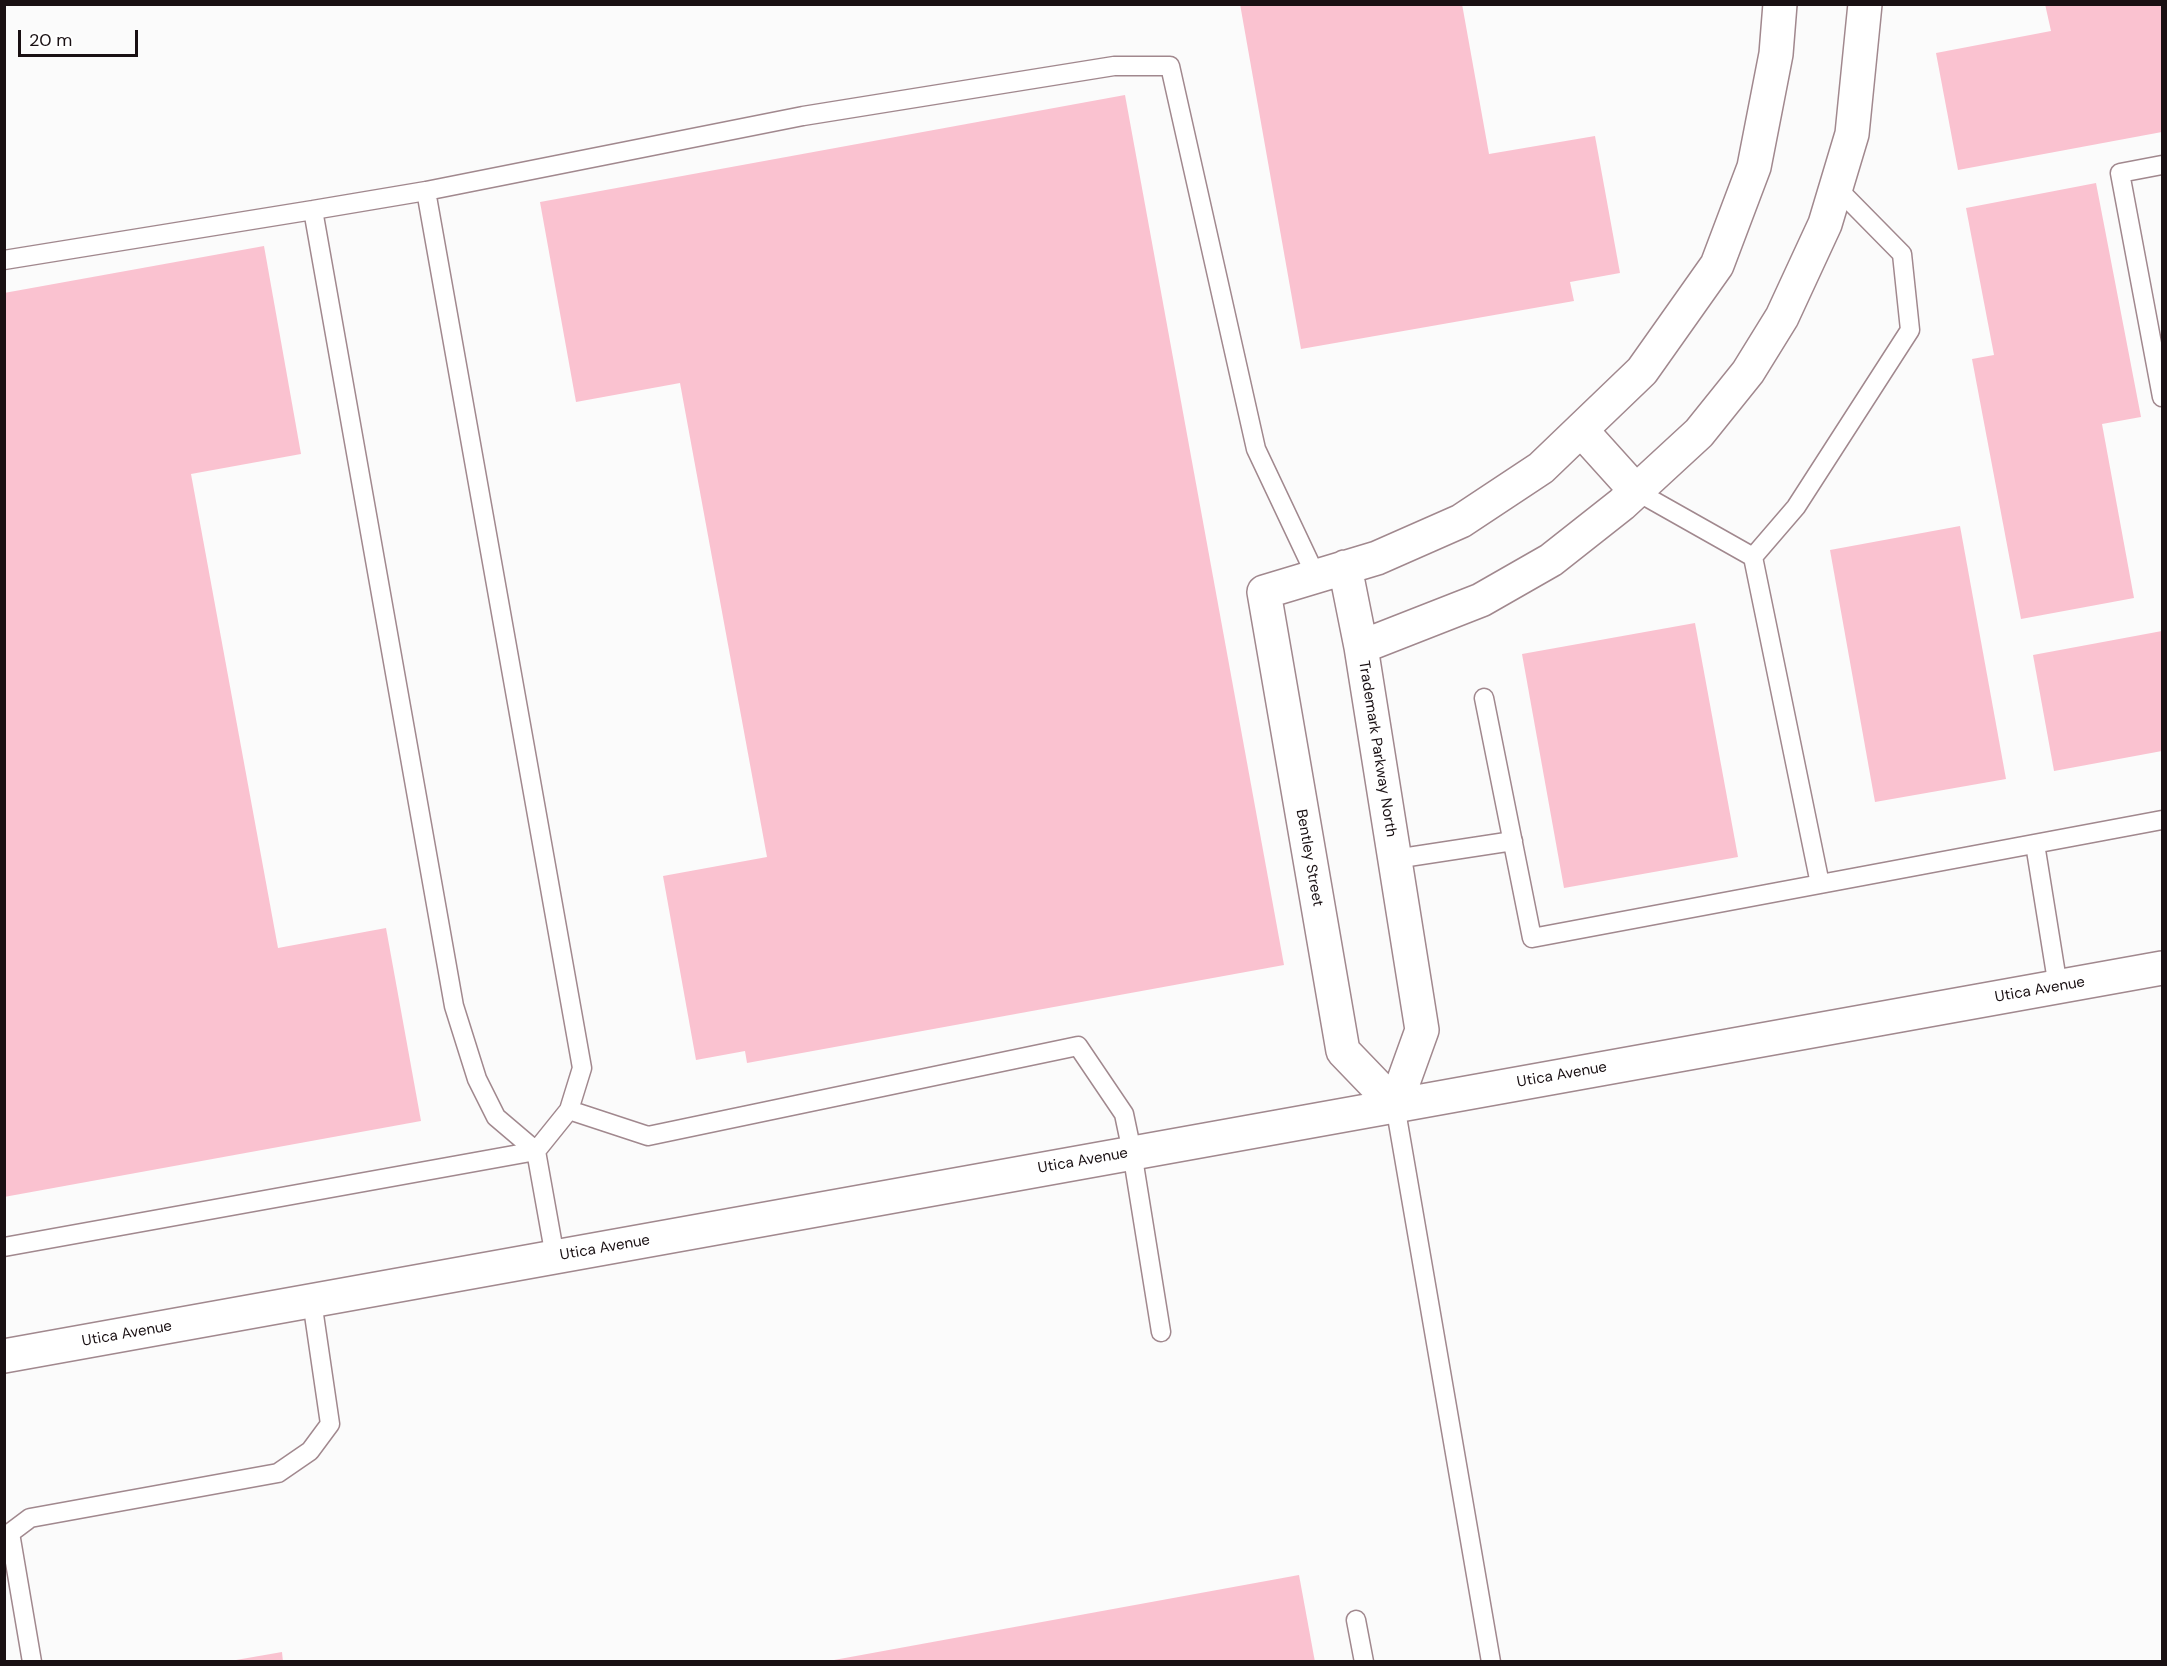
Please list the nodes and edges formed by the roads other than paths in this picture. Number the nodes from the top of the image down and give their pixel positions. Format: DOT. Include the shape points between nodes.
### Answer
graph roads {
  1 [pos="1780,4"];
  2 [pos="1865,4"];
  3 [pos="2163,165"];
  4 [pos="1836,187"];
  5 [pos="426,191"];
  6 [pos="313,210"];
  7 [pos="4,260"];
  8 [pos="2163,397"];
  9 [pos="1581,430"];
  10 [pos="1636,491"];
  11 [pos="1753,557"];
  12 [pos="1331,572"];
  13 [pos="1361,647"];
  14 [pos="1485,698"];
  15 [pos="2163,820"];
  16 [pos="1513,841"];
  17 [pos="2036,844"];
  18 [pos="1395,859"];
  19 [pos="1820,884"];
  20 [pos="2163,968"];
  21 [pos="2058,987"];
  22 [pos="1395,1105"];
  23 [pos="569,1110"];
  24 [pos="536,1151"];
  25 [pos="1132,1152"];
  26 [pos="4,1247"];
  27 [pos="555,1257"];
  28 [pos="312,1301"];
  29 [pos="1161,1332"];
  30 [pos="4,1356"];
  31 [pos="1356,1620"];
  32 [pos="32,1662"];
  33 [pos="1364,1662"];
  34 [pos="1491,1662"];
  1 -- 9 [label="street" via="1776,54 1754,167 1717,265 1642,371"];
  2 -- 4 [label="street, Trademark Parkway North" via="1852,134"];
  3 -- 8 [label="lane" via="2120,173"];
  4 -- 10 [label="street, Trademark Parkway North" via="1825,224 1782,317 1748,372 1699,433"];
  4 -- 11 [label="lane" via="1902,254 1910,330 1796,507"];
  5 -- 6 [label="lane"];
  5 -- 12 [label="lane" via="814,114 1114,66 1170,66 1256,449"];
  5 -- 23 [label="lane" via="582,1068"];
  6 -- 7 [label="lane"];
  6 -- 24 [label="lane" via="454,1006 477,1079 496,1117"];
  9 -- 10 [label="street"];
  9 -- 12 [label="street" via="1541,468 1461,521 1377,558"];
  10 -- 11 [label="lane"];
  10 -- 13 [label="street, Trademark Parkway North" via="1551,560 1491,594"];
  11 -- 19 [label="lane"];
  12 -- 13 [label="street"];
  12 -- 22 [label="street, Bentley Street" via="1264,592 1343,1051"];
  13 -- 18 [label="street, Trademark Parkway North"];
  14 -- 16 [label="lane"];
  15 -- 17 [label="lane"];
  16 -- 18 [label="lane"];
  16 -- 19 [label="lane" via="1532,938"];
  17 -- 19 [label="lane"];
  17 -- 21 [label="lane"];
  18 -- 22 [label="street, Trademark Parkway North" via="1422,1030"];
  20 -- 21 [label="street, Utica Avenue"];
  21 -- 22 [label="street, Utica Avenue"];
  22 -- 25 [label="street, Utica Avenue"];
  22 -- 34 [label="lane"];
  23 -- 24 [label="lane"];
  23 -- 25 [label="lane" via="648,1136 1078,1046 1124,1114"];
  24 -- 26 [label="lane"];
  24 -- 27 [label="lane"];
  25 -- 27 [label="street, Utica Avenue"];
  25 -- 29 [label="lane"];
  27 -- 28 [label="street, Utica Avenue"];
  28 -- 30 [label="street, Utica Avenue"];
  28 -- 32 [label="lane" via="330,1424 310,1451 278,1473 30,1518 10,1533"];
  31 -- 33 [label="lane"];
}
